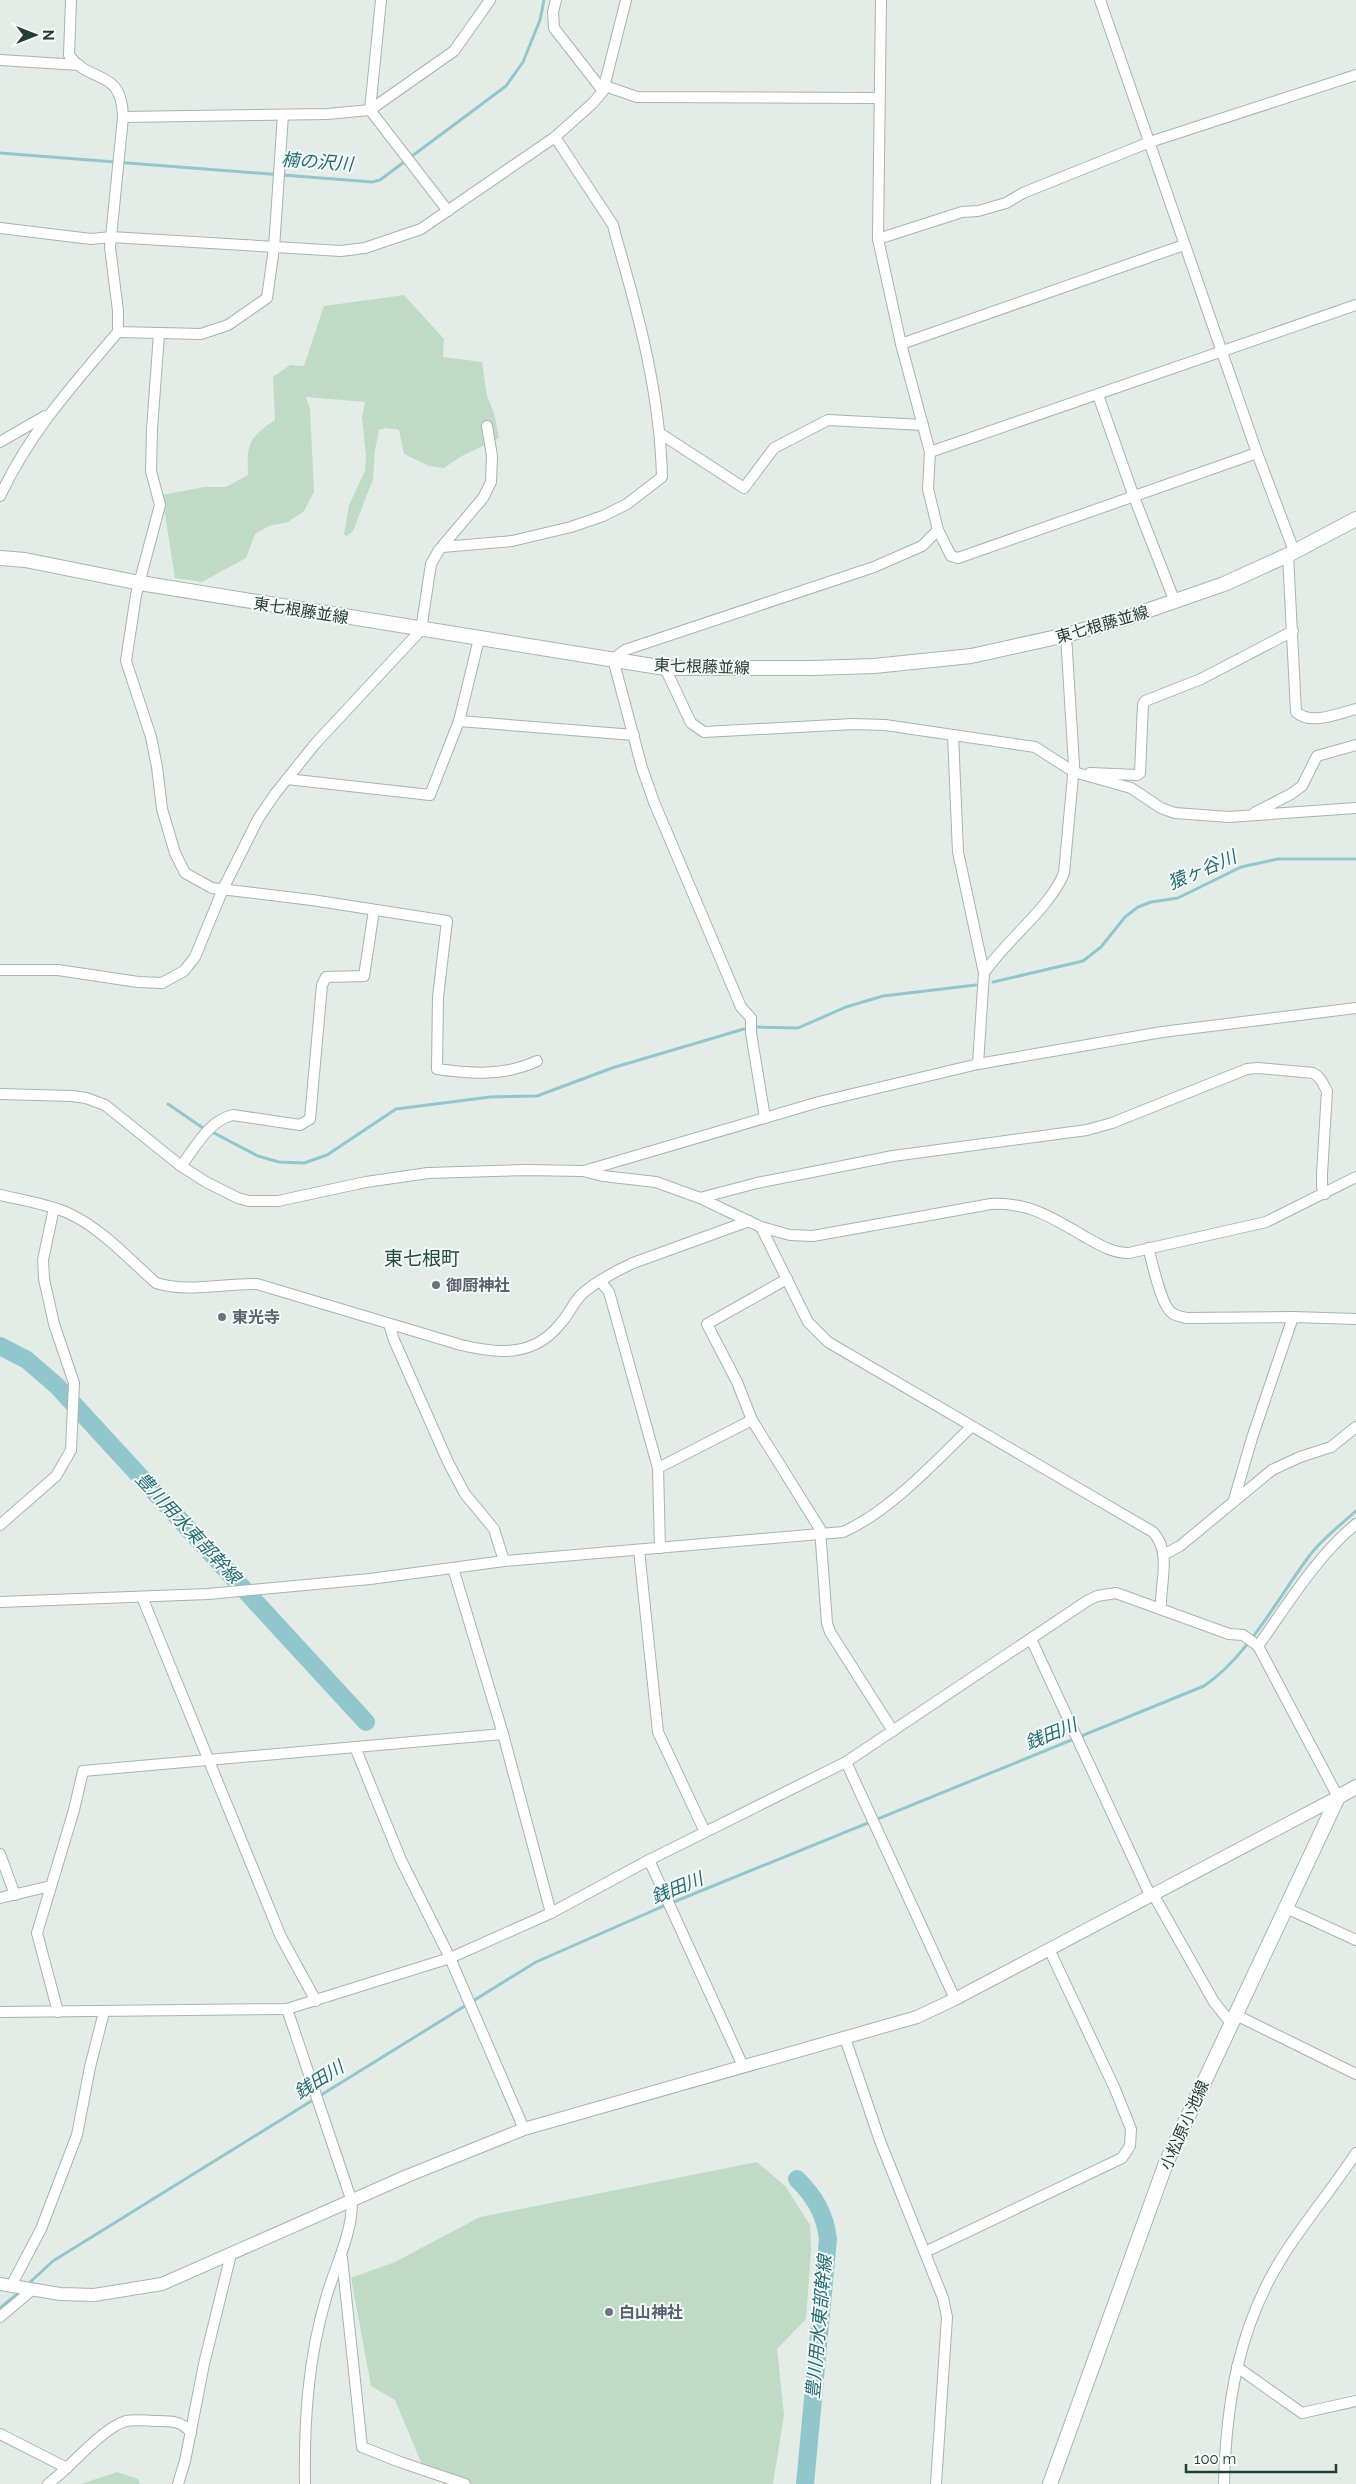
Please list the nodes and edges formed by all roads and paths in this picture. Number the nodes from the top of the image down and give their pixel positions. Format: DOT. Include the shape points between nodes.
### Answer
graph roads {
  1 [pos="71,0"];
  2 [pos="381,0"];
  3 [pos="490,0"];
  4 [pos="556,0"];
  5 [pos="626,0"];
  6 [pos="881,0"];
  7 [pos="1100,0"];
  8 [pos="0,60"];
  9 [pos="79,65"];
  10 [pos="1356,75"];
  11 [pos="604,89"];
  12 [pos="879,98"];
  13 [pos="370,110"];
  14 [pos="283,114"];
  15 [pos="123,117"];
  16 [pos="555,137"];
  17 [pos="1150,142"];
  18 [pos="448,211"];
  19 [pos="0,228"];
  20 [pos="111,237"];
  21 [pos="878,238"];
  22 [pos="1184,245"];
  23 [pos="274,248"];
  24 [pos="1356,305"];
  25 [pos="118,332"];
  26 [pos="159,334"];
  27 [pos="901,344"];
  28 [pos="1223,350"];
  29 [pos="1098,396"];
  30 [pos="48,414"];
  31 [pos="923,424"];
  32 [pos="487,426"];
  33 [pos="661,434"];
  34 [pos="0,442"];
  35 [pos="930,452"];
  36 [pos="1257,454"];
  37 [pos="0,496"];
  38 [pos="1134,497"];
  39 [pos="1356,519"];
  40 [pos="938,530"];
  41 [pos="442,547"];
  42 [pos="1291,553"];
  43 [pos="0,558"];
  44 [pos="140,583"];
  45 [pos="1175,602"];
  46 [pos="421,630"];
  47 [pos="1292,631"];
  48 [pos="1066,635"];
  49 [pos="479,639"];
  50 [pos="613,659"];
  51 [pos="664,668"];
  52 [pos="1356,708"];
  53 [pos="460,720"];
  54 [pos="634,735"];
  55 [pos="953,735"];
  56 [pos="1356,745"];
  57 [pos="1074,772"];
  58 [pos="287,779"];
  59 [pos="1356,808"];
  60 [pos="1251,815"];
  61 [pos="223,889"];
  62 [pos="374,910"];
  63 [pos="0,970"];
  64 [pos="984,973"];
  65 [pos="1356,1008"];
  66 [pos="537,1061"];
  67 [pos="978,1064"];
  68 [pos="0,1094"];
  69 [pos="765,1118"];
  70 [pos="181,1166"];
  71 [pos="583,1171"];
  72 [pos="1356,1178"];
  73 [pos="1325,1194"];
  74 [pos="0,1195"];
  75 [pos="700,1198"];
  76 [pos="54,1208"];
  77 [pos="749,1221"];
  78 [pos="761,1227"];
  79 [pos="1148,1248"];
  80 [pos="787,1280"];
  81 [pos="601,1282"];
  82 [pos="1293,1317"];
  83 [pos="1356,1319"];
  84 [pos="389,1324"];
  85 [pos="752,1420"];
  86 [pos="971,1427"];
  87 [pos="1356,1427"];
  88 [pos="658,1468"];
  89 [pos="1234,1500"];
  90 [pos="1356,1524"];
  91 [pos="0,1525"];
  92 [pos="821,1533"];
  93 [pos="660,1548"];
  94 [pos="640,1550"];
  95 [pos="1165,1554"];
  96 [pos="504,1561"];
  97 [pos="453,1568"];
  98 [pos="142,1597"];
  99 [pos="0,1602"];
  100 [pos="1161,1608"];
  101 [pos="1031,1639"];
  102 [pos="1258,1646"];
  103 [pos="893,1731"];
  104 [pos="504,1734"];
  105 [pos="355,1747"];
  106 [pos="207,1759"];
  107 [pos="846,1762"];
  108 [pos="1356,1788"];
  109 [pos="1338,1797"];
  110 [pos="705,1832"];
  111 [pos="0,1854"];
  112 [pos="649,1860"];
  113 [pos="51,1886"];
  114 [pos="1152,1894"];
  115 [pos="15,1895"];
  116 [pos="0,1898"];
  117 [pos="1286,1908"];
  118 [pos="551,1912"];
  119 [pos="1356,1940"];
  120 [pos="1049,1949"];
  121 [pos="450,1958"];
  122 [pos="955,2000"];
  123 [pos="316,2001"];
  124 [pos="287,2009"];
  125 [pos="0,2012"];
  126 [pos="58,2012"];
  127 [pos="104,2012"];
  128 [pos="1233,2019"];
  129 [pos="845,2038"];
  130 [pos="743,2066"];
  131 [pos="1356,2074"];
  132 [pos="524,2129"];
  133 [pos="1356,2154"];
  134 [pos="352,2202"];
  135 [pos="925,2252"];
  136 [pos="231,2254"];
  137 [pos="342,2254"];
  138 [pos="6,2285"];
  139 [pos="29,2290"];
  140 [pos="0,2317"];
  141 [pos="1237,2367"];
  142 [pos="1356,2401"];
  143 [pos="0,2434"];
  144 [pos="191,2434"];
  145 [pos="67,2468"];
  146 [pos="48,2484"];
  147 [pos="178,2484"];
  148 [pos="305,2484"];
  149 [pos="465,2484"];
  150 [pos="936,2484"];
  151 [pos="1050,2484"];
  152 [pos="1224,2484"];
  1 -- 9 [label="street" via="69,55"];
  2 -- 13 [label="street"];
  3 -- 13 [label="street" via="454,51"];
  4 -- 11 [label="street" via="554,28"];
  5 -- 11 [label="street"];
  6 -- 12 [label="street"];
  7 -- 17 [label="street"];
  8 -- 9 [label="street"];
  9 -- 15 [label="street" via="112,83 123,99"];
  10 -- 17 [label="street"];
  11 -- 12 [label="street" via="637,97"];
  11 -- 16 [label="street"];
  12 -- 21 [label="street"];
  13 -- 14 [label="street"];
  13 -- 18 [label="street"];
  14 -- 15 [label="street"];
  14 -- 23 [label="street"];
  15 -- 20 [label="street"];
  16 -- 18 [label="street"];
  16 -- 33 [label="street" via="612,224 644,334"];
  17 -- 21 [label="street" via="1023,193 1006,203 962,212"];
  17 -- 22 [label="street"];
  18 -- 23 [label="street" via="421,229 366,248 341,251"];
  19 -- 20 [label="street" via="91,239"];
  20 -- 23 [label="street"];
  20 -- 25 [label="street"];
  21 -- 27 [label="street"];
  22 -- 27 [label="street"];
  22 -- 28 [label="street"];
  23 -- 26 [label="street" via="266,298 254,307 228,325 201,334"];
  24 -- 28 [label="street"];
  25 -- 26 [label="street"];
  25 -- 30 [label="street"];
  26 -- 44 [label="street" via="151,471 160,505"];
  27 -- 31 [label="street"];
  28 -- 29 [label="street"];
  28 -- 36 [label="street"];
  29 -- 35 [label="street"];
  29 -- 38 [label="street"];
  30 -- 34 [label="street"];
  30 -- 37 [label="street" via="14,467"];
  31 -- 33 [label="street" via="828,420 774,448 744,488"];
  31 -- 35 [label="street"];
  32 -- 41 [label="street" via="492,456 491,482 483,498"];
  33 -- 41 [label="street" via="662,477 627,504 570,527 512,541"];
  35 -- 40 [label="street" via="928,489"];
  36 -- 38 [label="street"];
  36 -- 42 [label="street"];
  38 -- 40 [label="street" via="958,558 951,556"];
  38 -- 45 [label="street"];
  39 -- 42 [label="main road, 東七根藤並線"];
  40 -- 50 [label="street" via="922,546 874,567 625,650"];
  41 -- 46 [label="street" via="431,564"];
  42 -- 45 [label="main road, 東七根藤並線"];
  42 -- 47 [label="street"];
  43 -- 44 [label="main road, 東七根藤並線"];
  44 -- 46 [label="main road, 東七根藤並線"];
  44 -- 61 [label="street" via="126,661 151,737 162,809 175,853 186,873 197,882"];
  45 -- 48 [label="main road, 東七根藤並線"];
  46 -- 49 [label="main road, 東七根藤並線"];
  46 -- 58 [label="street"];
  47 -- 52 [label="street" via="1296,712 1301,717 1316,718"];
  47 -- 57 [label="street" via="1201,679 1145,701 1140,773 1137,775"];
  48 -- 51 [label="main road, 東七根藤並線" via="971,656 874,666"];
  48 -- 57 [label="street"];
  49 -- 50 [label="main road, 東七根藤並線"];
  49 -- 53 [label="street"];
  50 -- 51 [label="main road, 東七根藤並線"];
  50 -- 54 [label="street"];
  51 -- 55 [label="street" via="691,723 704,732 868,724"];
  53 -- 54 [label="street"];
  53 -- 58 [label="street" via="430,795"];
  54 -- 69 [label="street" via="654,802 741,1007 751,1018"];
  55 -- 57 [label="street" via="1036,747"];
  55 -- 64 [label="street" via="958,852"];
  56 -- 60 [label="street" via="1321,754 1314,759 1302,786"];
  57 -- 60 [label="street" via="1132,788 1161,808 1175,813 1229,817"];
  57 -- 64 [label="street" via="1061,880"];
  58 -- 61 [label="street" via="258,819"];
  59 -- 60 [label="street"];
  61 -- 62 [label="street"];
  61 -- 63 [label="street" via="195,957 184,971 162,983 58,970"];
  62 -- 66 [label="street" via="447,922 438,996 437,1069 505,1072"];
  62 -- 70 [label="street" via="364,976 326,977 322,985 310,1119 300,1125 233,1115 222,1117"];
  64 -- 67 [label="street"];
  65 -- 67 [label="street" via="1162,1032"];
  67 -- 69 [label="street"];
  68 -- 70 [label="street" via="72,1096 105,1105"];
  69 -- 71 [label="street"];
  70 -- 71 [label="street" via="222,1190 249,1201 278,1201 366,1182 428,1173"];
  71 -- 75 [label="street" via="656,1182"];
  72 -- 73 [label="street"];
  73 -- 75 [label="street" via="1322,1174 1327,1091 1313,1073 1258,1068 1087,1130 893,1156 757,1183"];
  73 -- 79 [label="street" via="1266,1222"];
  74 -- 76 [label="street"];
  75 -- 77 [label="street"];
  76 -- 84 [label="street" via="77,1218 98,1233 156,1283 191,1287 256,1284"];
  76 -- 91 [label="street" via="43,1260 44,1279 54,1324 74,1383 71,1450 56,1476"];
  77 -- 78 [label="street"];
  77 -- 81 [label="street" via="633,1263"];
  78 -- 79 [label="street" via="790,1235 813,1236 1010,1203 1036,1210 1112,1251 1129,1253"];
  78 -- 80 [label="street"];
  79 -- 82 [label="street" via="1163,1296 1174,1314 1188,1318"];
  80 -- 85 [label="street" via="706,1324 737,1382"];
  80 -- 86 [label="street" via="808,1322 828,1342"];
  81 -- 84 [label="street" via="584,1292 552,1333 530,1348 488,1351"];
  81 -- 88 [label="street" via="609,1292"];
  82 -- 83 [label="street"];
  82 -- 89 [label="street"];
  84 -- 96 [label="street" via="448,1462 465,1494 494,1529"];
  85 -- 88 [label="street"];
  85 -- 92 [label="street"];
  86 -- 92 [label="street" via="882,1509 842,1532"];
  86 -- 95 [label="street" via="1153,1532"];
  87 -- 89 [label="street" via="1331,1447 1272,1470"];
  88 -- 93 [label="street"];
  89 -- 95 [label="street" via="1180,1546"];
  90 -- 102 [label="street" via="1308,1575"];
  92 -- 93 [label="street"];
  92 -- 103 [label="street" via="827,1623"];
  93 -- 94 [label="street"];
  94 -- 96 [label="street"];
  94 -- 110 [label="street" via="658,1732"];
  95 -- 100 [label="street"];
  96 -- 97 [label="street"];
  97 -- 98 [label="street" via="208,1594"];
  97 -- 104 [label="street"];
  98 -- 99 [label="street"];
  98 -- 106 [label="street"];
  100 -- 101 [label="street" via="1108,1592 1087,1601"];
  100 -- 102 [label="street" via="1229,1634 1243,1635"];
  101 -- 103 [label="street"];
  101 -- 114 [label="street"];
  102 -- 109 [label="street"];
  103 -- 107 [label="street"];
  104 -- 105 [label="street"];
  104 -- 118 [label="street"];
  105 -- 106 [label="street"];
  105 -- 121 [label="street" via="400,1860"];
  106 -- 113 [label="street" via="82,1771"];
  106 -- 123 [label="street" via="281,1937"];
  107 -- 110 [label="street"];
  107 -- 122 [label="street"];
  108 -- 109 [label="main road"];
  109 -- 114 [label="street"];
  109 -- 117 [label="main road, 小松原小池線"];
  110 -- 112 [label="street"];
  111 -- 115 [label="street"];
  112 -- 118 [label="street"];
  112 -- 130 [label="street"];
  113 -- 115 [label="street"];
  113 -- 126 [label="street" via="37,1933"];
  114 -- 120 [label="street"];
  114 -- 128 [label="street" via="1214,2002"];
  115 -- 116 [label="street"];
  117 -- 119 [label="street"];
  117 -- 128 [label="main road, 小松原小池線"];
  118 -- 121 [label="street"];
  120 -- 122 [label="street"];
  120 -- 135 [label="street" via="1115,2089 1131,2129 1130,2146 1122,2158"];
  121 -- 123 [label="street"];
  121 -- 132 [label="street"];
  122 -- 129 [label="street" via="917,2017"];
  123 -- 124 [label="street"];
  124 -- 127 [label="street"];
  124 -- 134 [label="street"];
  125 -- 126 [label="street"];
  126 -- 127 [label="street"];
  127 -- 138 [label="street" via="77,2135 48,2211"];
  128 -- 131 [label="street"];
  128 -- 151 [label="main road, 小松原小池線" via="1166,2163"];
  129 -- 130 [label="street"];
  129 -- 135 [label="street" via="880,2141"];
  130 -- 132 [label="street"];
  132 -- 134 [label="street"];
  133 -- 141 [label="street" via="1283,2256 1253,2313"];
  134 -- 136 [label="street"];
  134 -- 137 [label="street"];
  135 -- 150 [label="street" via="948,2318"];
  136 -- 139 [label="street" via="162,2284 130,2291 94,2295"];
  136 -- 144 [label="street"];
  137 -- 148 [label="street" via="326,2298 308,2376 304,2429"];
  137 -- 149 [label="street" via="362,2446"];
  138 -- 139 [label="street"];
  139 -- 140 [label="street"];
  141 -- 142 [label="street" via="1302,2413"];
  141 -- 152 [label="street" via="1225,2432"];
  143 -- 145 [label="street"];
  144 -- 145 [label="street" via="186,2426 173,2421 128,2420 103,2435"];
  144 -- 147 [label="street"];
  145 -- 146 [label="street"];
}
